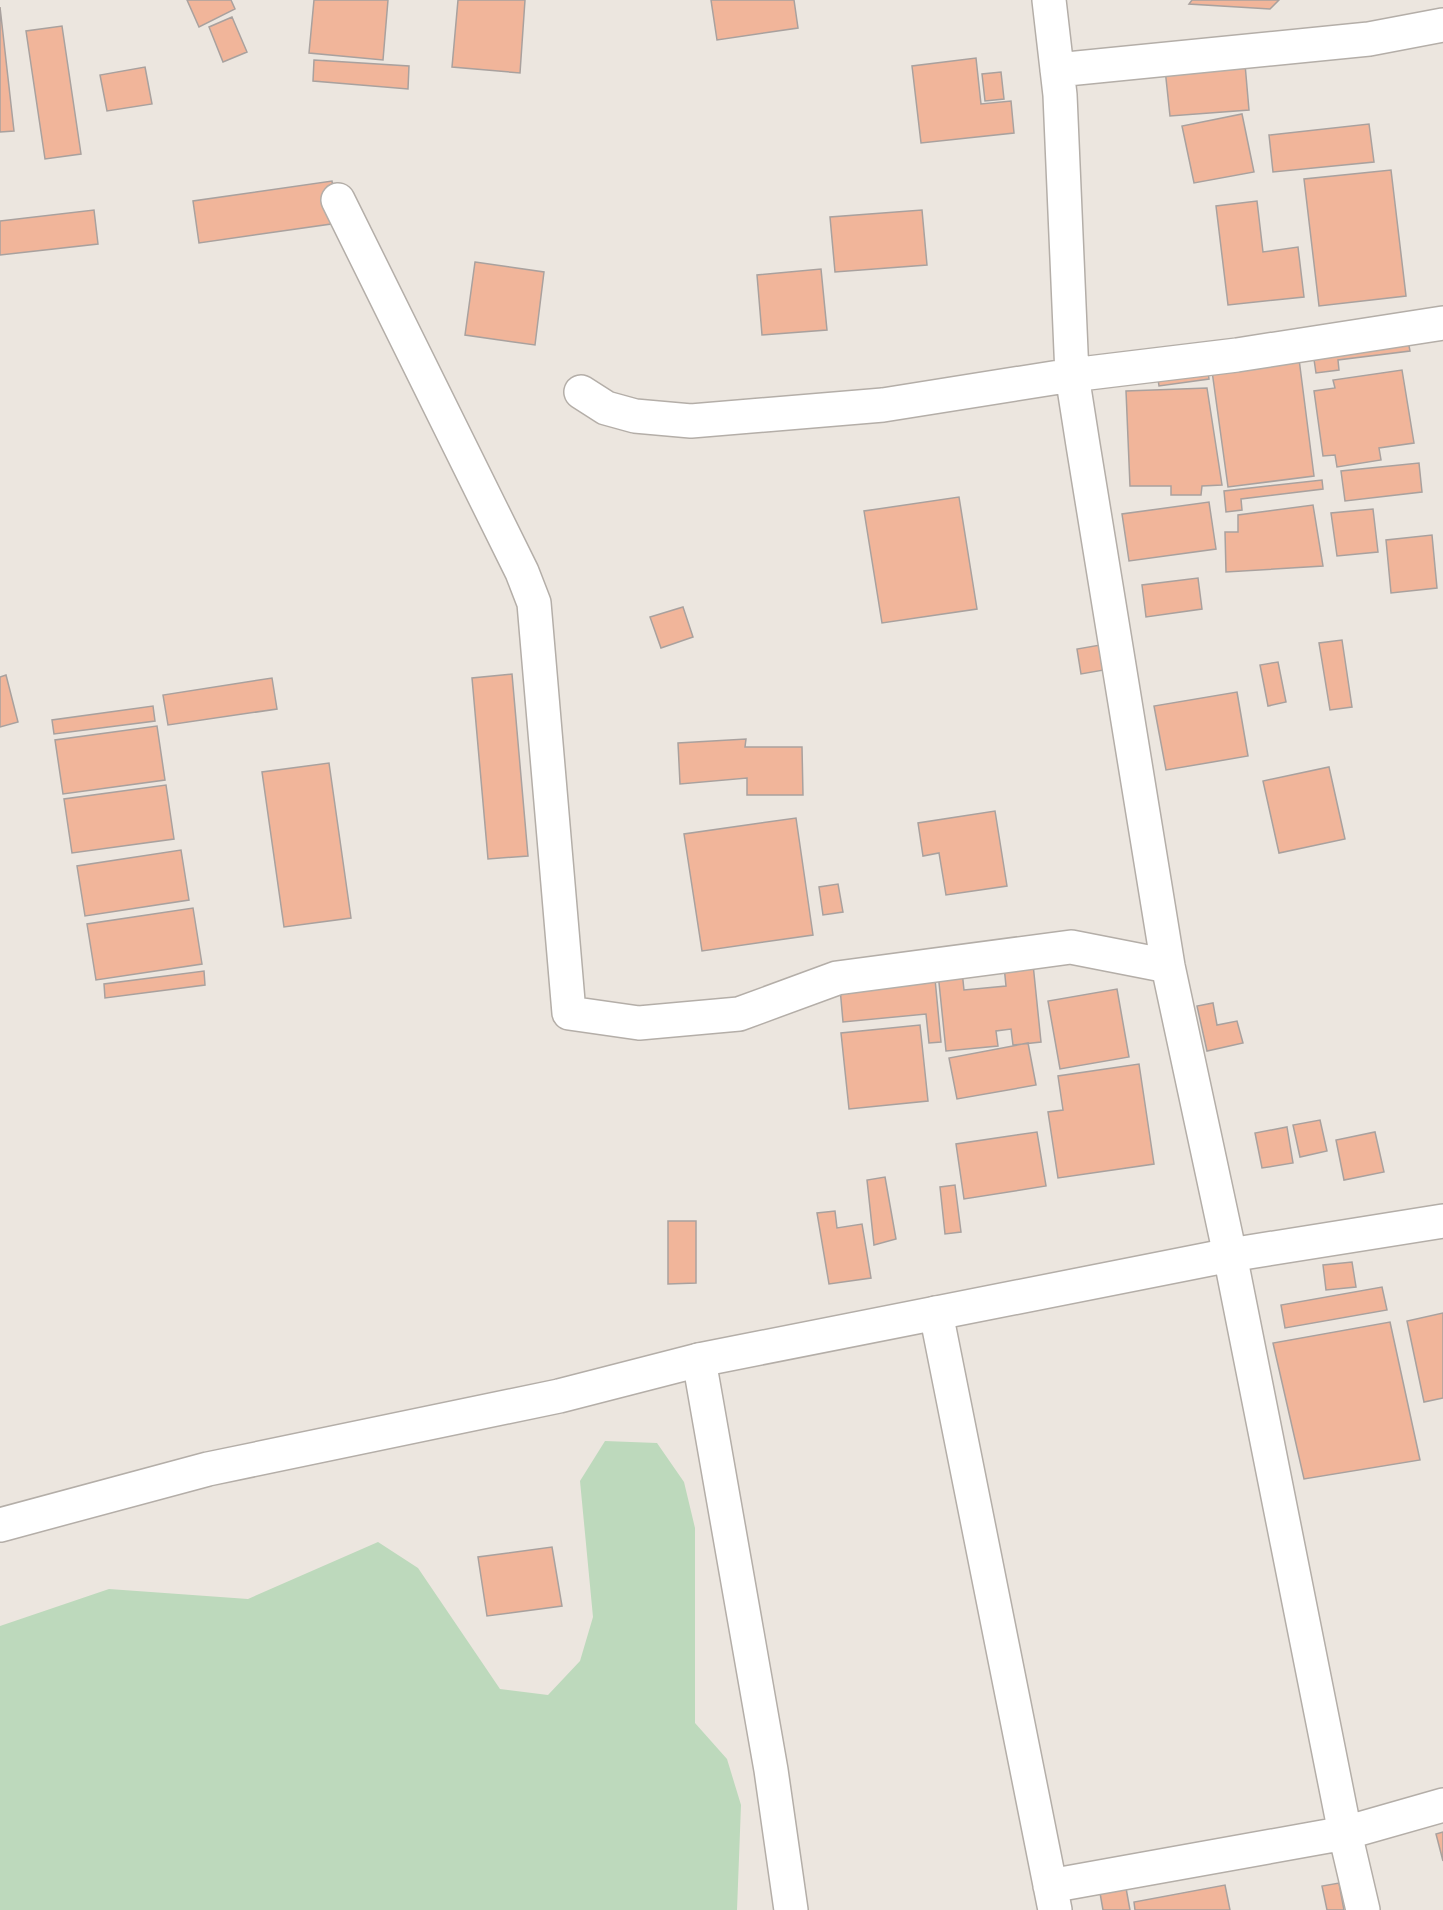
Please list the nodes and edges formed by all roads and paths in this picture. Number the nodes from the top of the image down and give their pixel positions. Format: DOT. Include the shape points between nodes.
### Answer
graph roads {
  1 [pos="1048,0"];
  2 [pos="1443,25"];
  3 [pos="1057,70"];
  4 [pos="338,200"];
  5 [pos="1443,323"];
  6 [pos="1072,375"];
  7 [pos="581,392"];
  8 [pos="1168,966"];
  9 [pos="1443,1221"];
  10 [pos="1230,1254"];
  11 [pos="936,1312"];
  12 [pos="699,1360"];
  13 [pos="0,1525"];
  14 [pos="1443,1805"];
  15 [pos="1345,1833"];
  16 [pos="1053,1898"];
  17 [pos="791,1910"];
  18 [pos="1363,1910"];
  1 -- 3 [label="street"];
  2 -- 3 [label="street" via="1369,39"];
  3 -- 6 [label="street"];
  4 -- 8 [label="street" via="534,603 569,1013 639,1023 739,1014 837,978 1071,947"];
  5 -- 6 [label="street" via="1237,355"];
  6 -- 7 [label="street" via="883,405 691,421 635,416 606,408"];
  6 -- 8 [label="street"];
  8 -- 10 [label="street"];
  9 -- 10 [label="street"];
  10 -- 11 [label="street"];
  10 -- 15 [label="street"];
  11 -- 12 [label="street"];
  11 -- 16 [label="street"];
  12 -- 13 [label="street" via="560,1395 208,1469"];
  12 -- 17 [label="street" via="769,1759"];
  14 -- 15 [label="street"];
  15 -- 16 [label="street"];
  15 -- 18 [label="street"];
}
